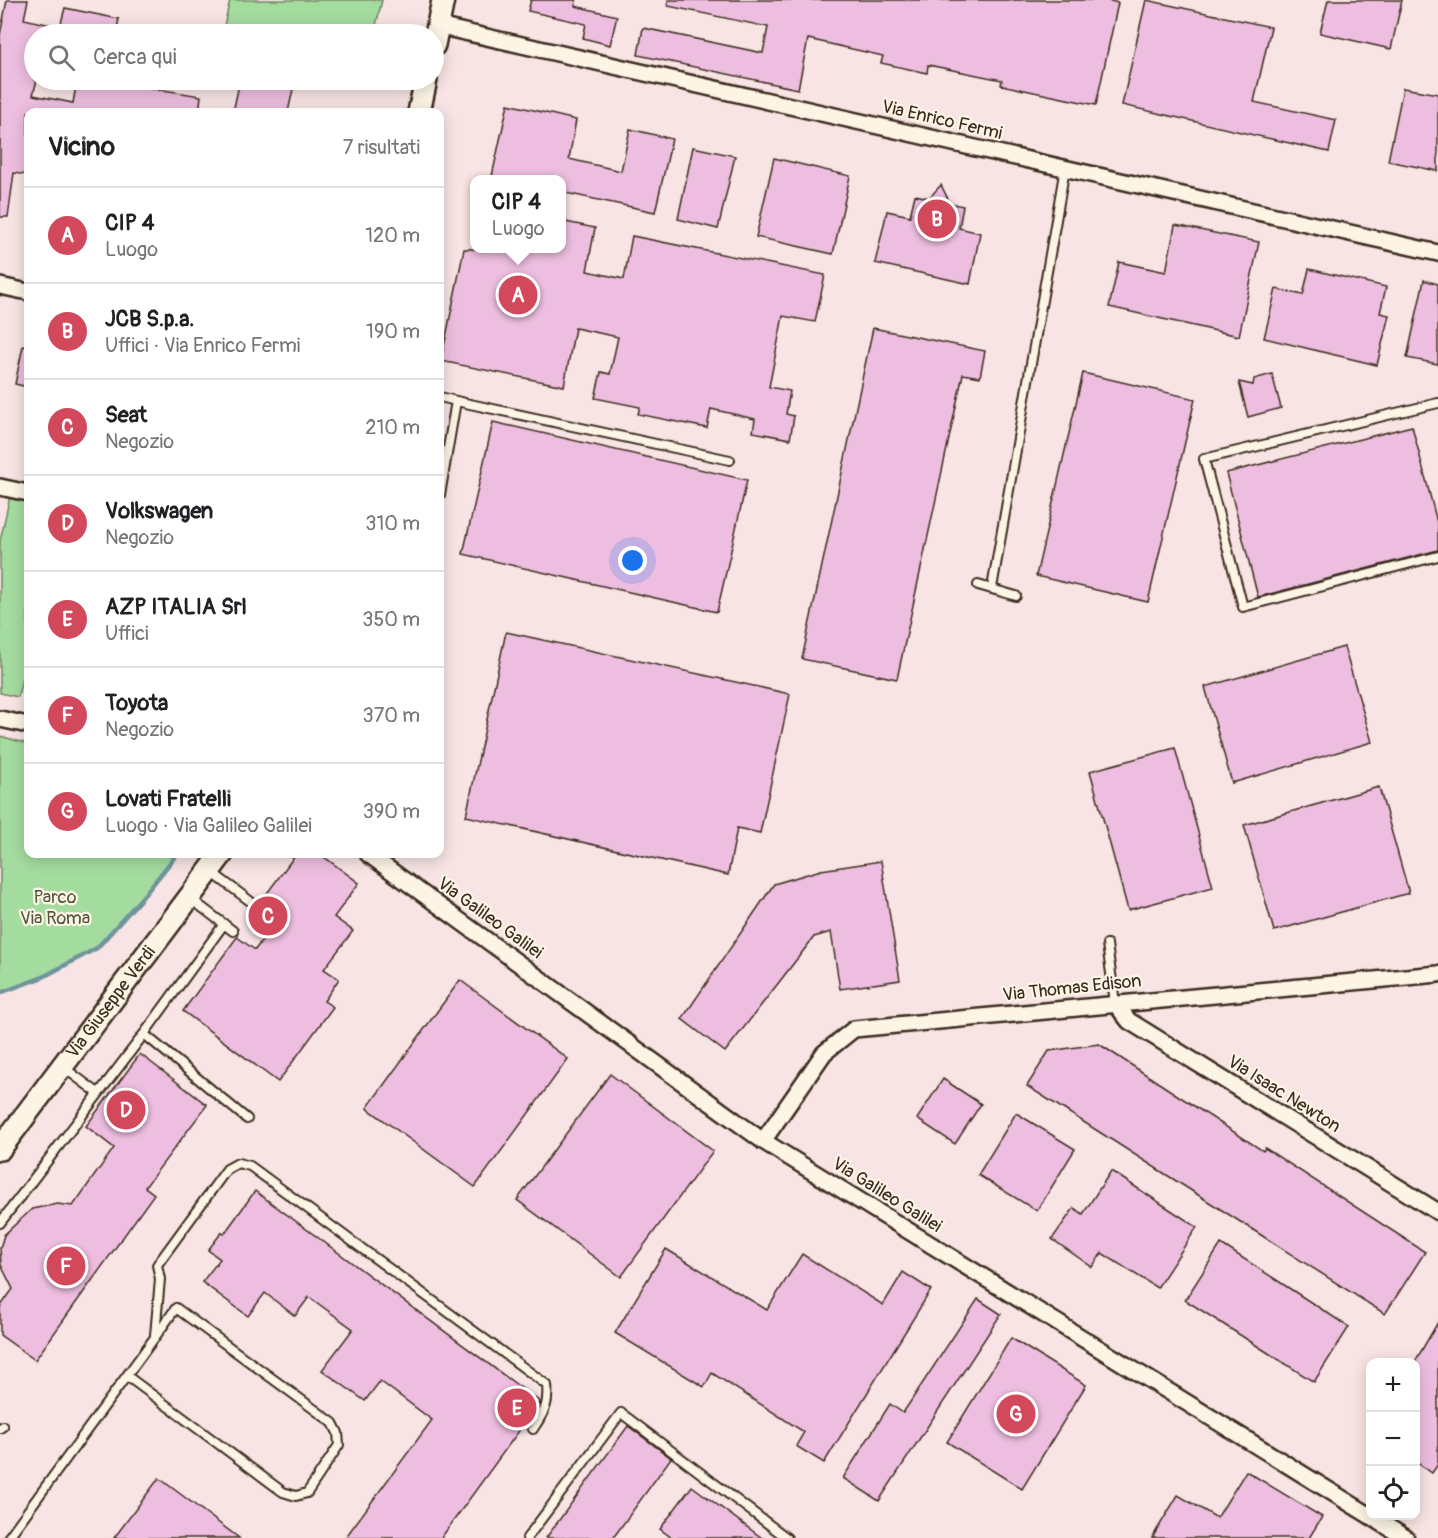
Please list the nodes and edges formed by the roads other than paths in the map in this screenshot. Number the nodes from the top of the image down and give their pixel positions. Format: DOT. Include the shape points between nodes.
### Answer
graph roads {
  1 [pos="443,0"];
  2 [pos="438,24"];
  3 [pos="444,37"];
  4 [pos="424,90"];
  5 [pos="420,108"];
  6 [pos="1065,168"];
  7 [pos="1438,253"];
  8 [pos="0,286"];
  9 [pos="24,291"];
  10 [pos="444,398"];
  11 [pos="456,401"];
  12 [pos="1438,403"];
  13 [pos="730,459"];
  14 [pos="444,472"];
  15 [pos="0,487"];
  16 [pos="24,492"];
  17 [pos="1438,556"];
  18 [pos="978,585"];
  19 [pos="992,588"];
  20 [pos="1016,596"];
  21 [pos="0,719"];
  22 [pos="24,724"];
  23 [pos="374,858"];
  24 [pos="215,862"];
  25 [pos="189,897"];
  26 [pos="250,901"];
  27 [pos="224,924"];
  28 [pos="233,931"];
  29 [pos="1107,944"];
  30 [pos="1438,974"];
  31 [pos="1115,1003"];
  32 [pos="144,1034"];
  33 [pos="62,1066"];
  34 [pos="98,1094"];
  35 [pos="247,1119"];
  36 [pos="763,1141"];
  37 [pos="0,1149"];
  38 [pos="1438,1212"];
  39 [pos="0,1223"];
  40 [pos="155,1337"];
  41 [pos="127,1376"];
  42 [pos="532,1430"];
  43 [pos="8,1538"];
  44 [pos="527,1538"];
  45 [pos="787,1538"];
  46 [pos="1405,1538"];
  1 -- 2 [label="main road"];
  3 -- 6 [label="street, Via Enrico Fermi"];
  4 -- 5 [label="main road"];
  6 -- 7 [label="street, Via Enrico Fermi"];
  6 -- 19 [label="lane"];
  8 -- 9 [label="street"];
  10 -- 11 [label="lane"];
  11 -- 13 [label="lane"];
  11 -- 14 [label="lane"];
  12 -- 17 [label="lane" via="1204,459 1243,607"];
  15 -- 16 [label="street"];
  18 -- 19 [label="lane"];
  19 -- 20 [label="lane"];
  21 -- 22 [label="street"];
  23 -- 36 [label="street, Via Galileo Galilei"];
  24 -- 25 [label="main road, Via Giuseppe Verdi"];
  24 -- 26 [label="lane"];
  25 -- 27 [label="lane"];
  25 -- 33 [label="main road, Via Giuseppe Verdi"];
  27 -- 28 [label="lane"];
  27 -- 32 [label="lane"];
  29 -- 31 [label="lane"];
  30 -- 31 [label="street, Via Thomas Edison"];
  31 -- 36 [label="street, Via Thomas Edison" via="854,1029 824,1053"];
  31 -- 38 [label="street, Via Isaac Newton" via="1129,1021"];
  32 -- 34 [label="lane"];
  32 -- 35 [label="lane"];
  33 -- 34 [label="lane"];
  33 -- 37 [label="main road, Via Giuseppe Verdi"];
  34 -- 39 [label="lane"];
  36 -- 46 [label="street, Via Galileo Galilei"];
  40 -- 41 [label="lane"];
  40 -- 41 [label="lane" via="176,1308 333,1423 339,1445 306,1493 296,1497 283,1492"];
  40 -- 42 [label="lane" via="157,1265 227,1169 238,1163 250,1166 547,1385 546,1409"];
  41 -- 43 [label="lane"];
  44 -- 45 [label="lane" via="621,1413"];
}
